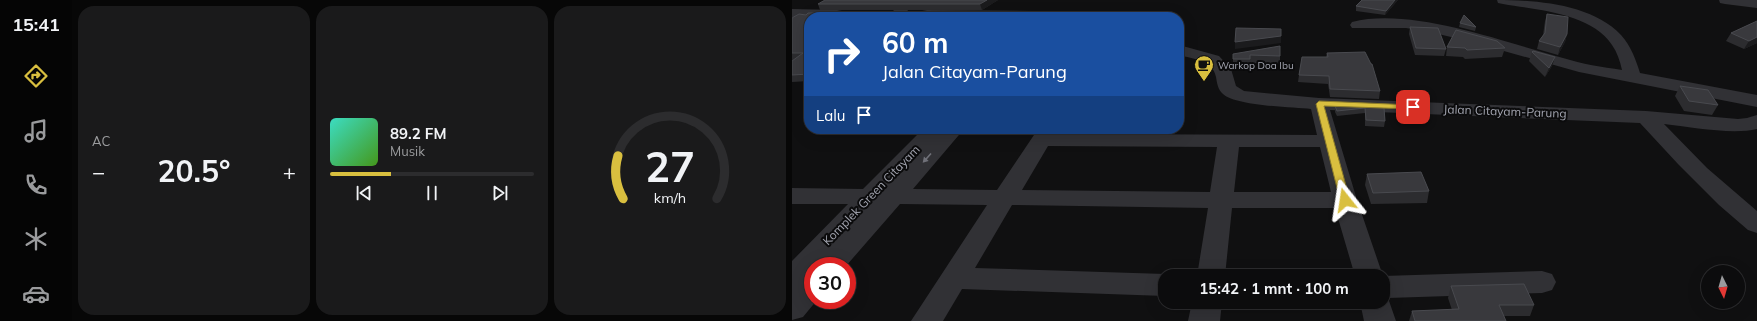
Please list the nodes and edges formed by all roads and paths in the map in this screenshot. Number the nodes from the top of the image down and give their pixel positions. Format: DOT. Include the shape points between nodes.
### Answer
graph roads {
  1 [pos="800,0"];
  2 [pos="911,0"];
  3 [pos="1502,0"];
  4 [pos="1725,0"];
  5 [pos="1757,4"];
  6 [pos="792,5"];
  7 [pos="899,12"];
  8 [pos="792,13"];
  9 [pos="804,13"];
  10 [pos="1357,25"];
  11 [pos="1184,51"];
  12 [pos="1232,55"];
  13 [pos="1213,59"];
  14 [pos="1634,77"];
  15 [pos="1757,101"];
  16 [pos="1319,104"];
  17 [pos="1646,117"];
  18 [pos="1757,121"];
  19 [pos="1724,124"];
  20 [pos="929,134"];
  21 [pos="949,134"];
  22 [pos="1045,134"];
  23 [pos="1757,135"];
  24 [pos="1229,140"];
  25 [pos="1329,141"];
  26 [pos="792,196"];
  27 [pos="869,196"];
  28 [pos="892,196"];
  29 [pos="1004,199"];
  30 [pos="1221,199"];
  31 [pos="1345,200"];
  32 [pos="1757,224"];
  33 [pos="838,257"];
  34 [pos="1212,269"];
  35 [pos="1367,269"];
  36 [pos="954,278"];
  37 [pos="792,279"];
  38 [pos="1542,282"];
  39 [pos="1158,285"];
  40 [pos="1390,287"];
  41 [pos="804,295"];
  42 [pos="792,308"];
  43 [pos="1206,309"];
  44 [pos="1377,309"];
  45 [pos="927,321"];
  46 [pos="1204,321"];
  47 [pos="1380,321"];
  1 -- 6 [label="street"];
  2 -- 7 [label="street"];
  3 -- 14 [label="street" via="1570,13 1604,28 1624,51"];
  4 -- 5 [label="street"];
  8 -- 9 [label="street"];
  10 -- 14 [label="street" via="1397,22 1428,26 1578,68"];
  11 -- 13 [label="street"];
  12 -- 13 [label="street"];
  13 -- 16 [label="street, Jalan Citayam-Parung" via="1223,69 1229,90 1239,95"];
  14 -- 15 [label="street"];
  16 -- 17 [label="street, Jalan Citayam-Parung"];
  16 -- 25 [label="street"];
  17 -- 19 [label="street, Jalan Citayam-Parung"];
  17 -- 32 [label="street" via="1730,203"];
  18 -- 19 [label="street, Jalan Citayam-Parung" via="1747,125"];
  19 -- 23 [label="street"];
  20 -- 27 [label="street, Komplek Green Citayam"];
  21 -- 28 [label="street, one-way"];
  22 -- 24 [label="street"];
  22 -- 29 [label="street"];
  24 -- 25 [label="street"];
  24 -- 30 [label="street"];
  25 -- 31 [label="street"];
  26 -- 27 [label="street"];
  27 -- 28 [label="street"];
  27 -- 37 [label="street, Komplek Green Citayam"];
  28 -- 29 [label="street"];
  28 -- 33 [label="street"];
  29 -- 30 [label="street"];
  29 -- 36 [label="street"];
  30 -- 31 [label="street"];
  30 -- 34 [label="street"];
  31 -- 35 [label="street"];
  36 -- 39 [label="street"];
  36 -- 45 [label="street"];
  38 -- 40 [label="street"];
  41 -- 42 [label="street"];
  43 -- 46 [label="street"];
  44 -- 47 [label="street"];
}
